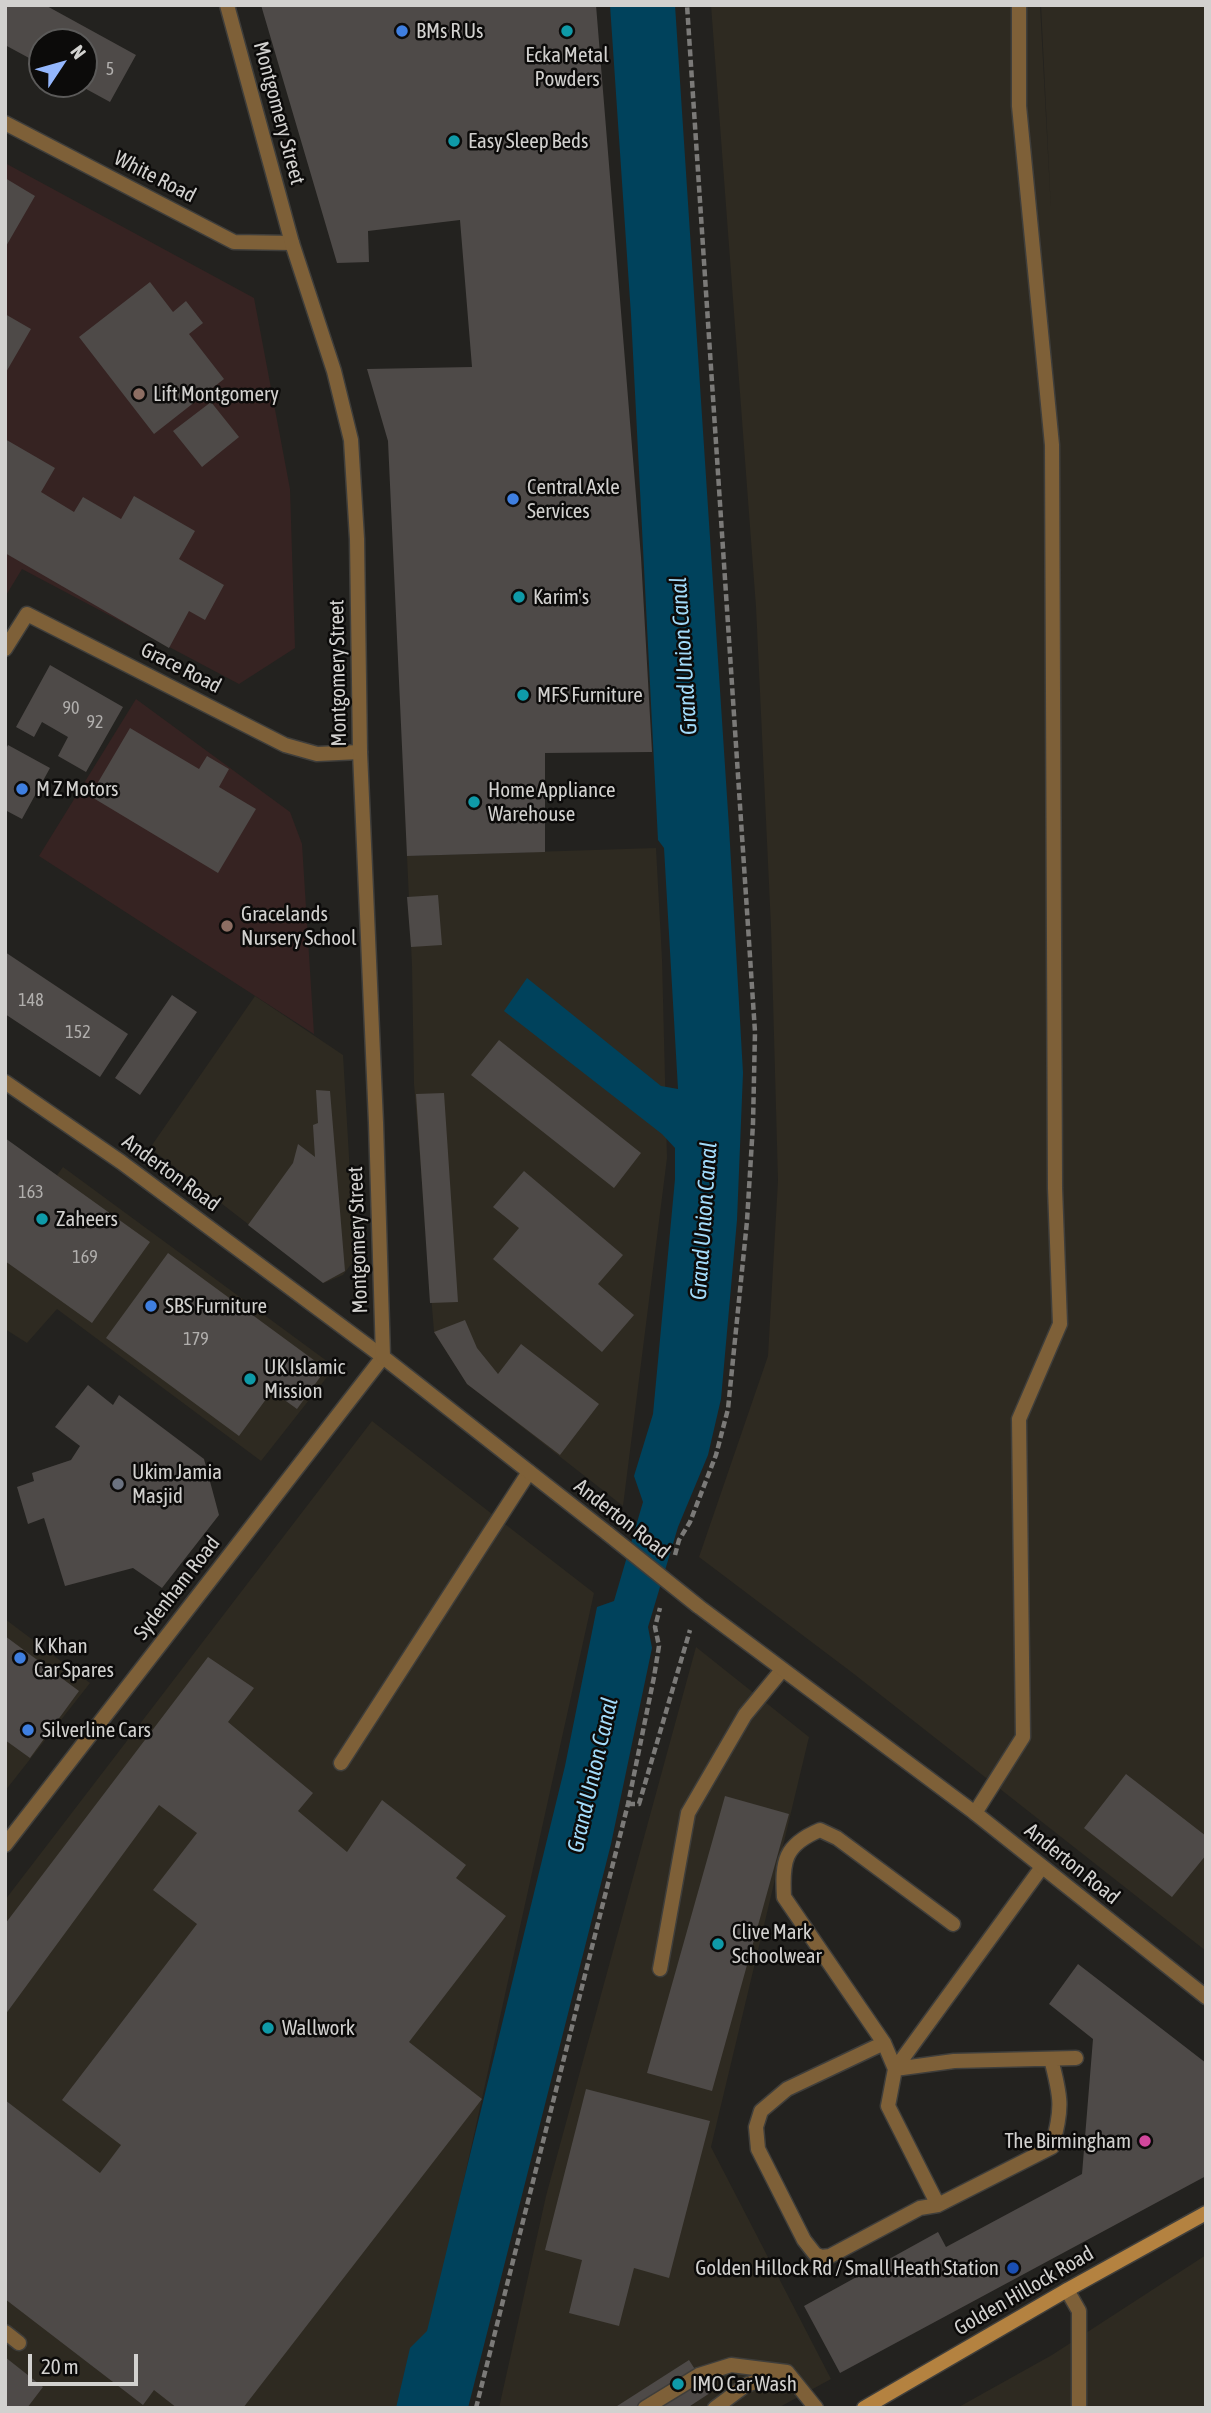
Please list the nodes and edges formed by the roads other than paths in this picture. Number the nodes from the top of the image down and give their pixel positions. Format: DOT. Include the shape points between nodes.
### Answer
graph roads {
  1 [pos="227,5"];
  2 [pos="1019,5"];
  3 [pos="5,123"];
  4 [pos="292,243"];
  5 [pos="5,649"];
  6 [pos="360,752"];
  7 [pos="5,1082"];
  8 [pos="383,1357"];
  9 [pos="529,1472"];
  10 [pos="782,1670"];
  11 [pos="341,1763"];
  12 [pos="975,1814"];
  13 [pos="5,1845"];
  14 [pos="1042,1867"];
  15 [pos="953,1924"];
  16 [pos="660,1969"];
  17 [pos="1206,1997"];
  18 [pos="884,2043"];
  19 [pos="1076,2058"];
  20 [pos="1051,2059"];
  21 [pos="895,2069"];
  22 [pos="938,2205"];
  23 [pos="1206,2213"];
  24 [pos="1067,2290"];
  25 [pos="5,2332"];
  26 [pos="19,2343"];
  27 [pos="787,2372"];
  28 [pos="645,2408"];
  29 [pos="715,2408"];
  30 [pos="816,2408"];
  31 [pos="864,2408"];
  32 [pos="1079,2408"];
  1 -- 4 [label="street, Montgomery Street"];
  2 -- 12 [label="street" via="1019,106 1052,445 1055,1174 1060,1324 1019,1419 1023,1737"];
  3 -- 4 [label="street, White Road" via="234,242"];
  4 -- 6 [label="street, Montgomery Street" via="334,371 351,440"];
  5 -- 6 [label="street, Grace Road" via="27,614 285,745 317,754"];
  6 -- 8 [label="street, Montgomery Street"];
  7 -- 8 [label="street, Anderton Road" via="132,1170"];
  8 -- 9 [label="street, Anderton Road"];
  8 -- 13 [label="street, Sydenham Road"];
  9 -- 10 [label="street, Anderton Road, bridge"];
  9 -- 11 [label="street"];
  10 -- 12 [label="street, Anderton Road"];
  10 -- 16 [label="street" via="745,1715 688,1813"];
  12 -- 14 [label="street, Anderton Road"];
  14 -- 17 [label="street, Anderton Road"];
  14 -- 21 [label="street"];
  15 -- 18 [label="street" via="820,1830 804,1836 789,1850 782,1871 784,1897"];
  18 -- 21 [label="street"];
  18 -- 22 [label="street" via="773,2098 761,2111 756,2127 758,2149 804,2240 821,2257 920,2208"];
  19 -- 20 [label="street"];
  20 -- 21 [label="street" via="954,2061"];
  20 -- 22 [label="street" via="1061,2117 1052,2147"];
  21 -- 22 [label="street" via="888,2106"];
  23 -- 24 [label="main road, Golden Hillock Road"];
  24 -- 31 [label="main road, Golden Hillock Road"];
  24 -- 32 [label="street" via="1079,2311"];
  25 -- 26 [label="street"];
  27 -- 28 [label="street" via="731,2365 699,2375"];
  27 -- 29 [label="street" via="746,2385"];
  27 -- 30 [label="street"];
}
